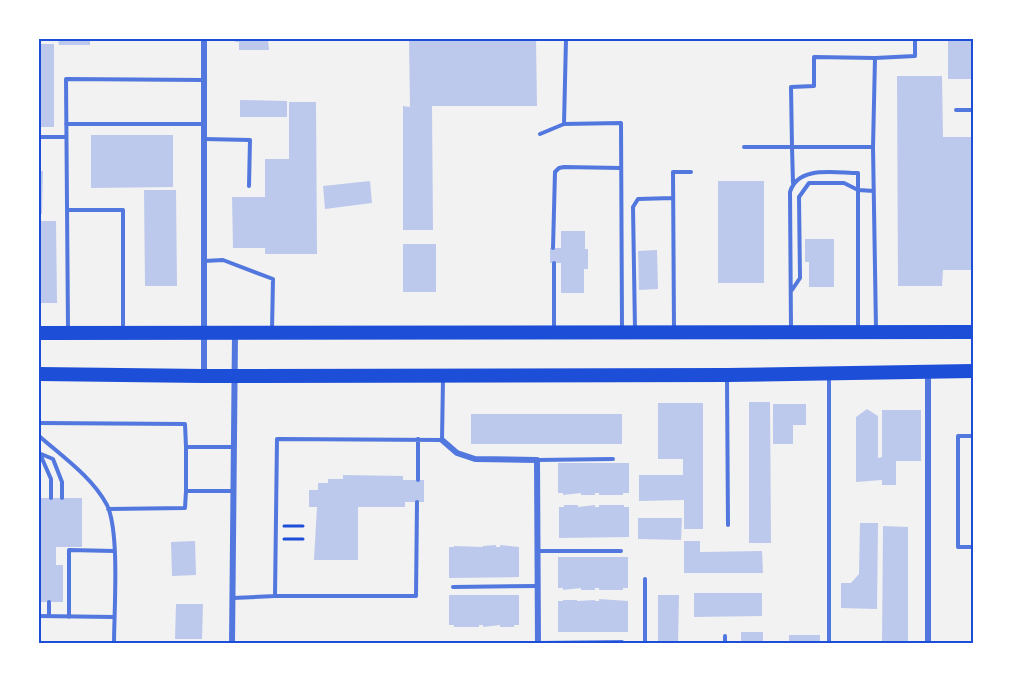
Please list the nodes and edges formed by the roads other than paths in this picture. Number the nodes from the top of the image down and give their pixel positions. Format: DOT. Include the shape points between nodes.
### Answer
graph roads {
  1 [pos="204,39"];
  2 [pos="566,39"];
  3 [pos="915,39"];
  4 [pos="875,58"];
  5 [pos="204,80"];
  6 [pos="956,110"];
  7 [pos="973,110"];
  8 [pos="66,124"];
  9 [pos="204,124"];
  10 [pos="564,124"];
  11 [pos="540,134"];
  12 [pos="39,137"];
  13 [pos="66,137"];
  14 [pos="204,139"];
  15 [pos="744,147"];
  16 [pos="792,147"];
  17 [pos="873,147"];
  18 [pos="621,168"];
  19 [pos="691,172"];
  20 [pos="793,183"];
  21 [pos="249,186"];
  22 [pos="858,190"];
  23 [pos="874,191"];
  24 [pos="673,198"];
  25 [pos="67,210"];
  26 [pos="553,248"];
  27 [pos="204,261"];
  28 [pos="554,263"];
  29 [pos="791,292"];
  30 [pos="973,332"];
  31 [pos="39,333"];
  32 [pos="68,333"];
  33 [pos="123,333"];
  34 [pos="204,333"];
  35 [pos="234,333"];
  36 [pos="272,333"];
  37 [pos="554,333"];
  38 [pos="629,333"];
  39 [pos="674,333"];
  40 [pos="791,333"];
  41 [pos="858,333"];
  42 [pos="876,333"];
  43 [pos="973,371"];
  44 [pos="928,372"];
  45 [pos="39,374"];
  46 [pos="830,374"];
  47 [pos="442,375"];
  48 [pos="727,375"];
  49 [pos="204,376"];
  50 [pos="234,376"];
  51 [pos="39,423"];
  52 [pos="39,436"];
  53 [pos="973,436"];
  54 [pos="418,439"];
  55 [pos="442,440"];
  56 [pos="186,447"];
  57 [pos="232,447"];
  58 [pos="40,454"];
  59 [pos="613,459"];
  60 [pos="537,460"];
  61 [pos="418,480"];
  62 [pos="232,491"];
  63 [pos="186,492"];
  64 [pos="51,498"];
  65 [pos="62,498"];
  66 [pos="417,502"];
  67 [pos="108,509"];
  68 [pos="728,525"];
  69 [pos="973,547"];
  70 [pos="114,550"];
  71 [pos="538,551"];
  72 [pos="621,551"];
  73 [pos="645,579"];
  74 [pos="538,586"];
  75 [pos="453,587"];
  76 [pos="275,596"];
  77 [pos="232,598"];
  78 [pos="48,602"];
  79 [pos="39,616"];
  80 [pos="49,616"];
  81 [pos="69,617"];
  82 [pos="114,617"];
  83 [pos="725,636"];
  84 [pos="622,642"];
  85 [pos="538,643"];
  86 [pos="114,644"];
  87 [pos="232,644"];
  88 [pos="645,644"];
  89 [pos="725,644"];
  90 [pos="829,644"];
  91 [pos="928,644"];
  1 -- 5 [label="street"];
  2 -- 10 [label="lane"];
  3 -- 4 [label="lane" via="915,56"];
  4 -- 16 [label="lane" via="814,57 814,86 791,87"];
  4 -- 17 [label="lane"];
  5 -- 8 [label="lane" via="66,79"];
  5 -- 9 [label="street"];
  6 -- 7 [label="lane"];
  8 -- 9 [label="lane"];
  8 -- 13 [label="lane"];
  9 -- 14 [label="street"];
  10 -- 11 [label="lane"];
  10 -- 18 [label="lane" via="621,123"];
  12 -- 13 [label="lane"];
  13 -- 25 [label="lane"];
  14 -- 21 [label="lane" via="250,140"];
  14 -- 27 [label="street"];
  15 -- 16 [label="lane"];
  16 -- 17 [label="lane"];
  16 -- 20 [label="lane"];
  17 -- 23 [label="lane"];
  18 -- 26 [label="lane" via="564,167 555,172"];
  18 -- 38 [label="lane"];
  19 -- 24 [label="lane" via="673,172"];
  20 -- 22 [label="lane" via="807,174 858,173"];
  20 -- 29 [label="lane"];
  22 -- 23 [label="lane"];
  22 -- 29 [label="lane" via="844,183 809,183 804,189 799,197 800,278"];
  22 -- 41 [label="lane"];
  23 -- 42 [label="lane"];
  24 -- 38 [label="lane" via="638,199 633,207"];
  24 -- 39 [label="lane"];
  25 -- 32 [label="lane"];
  25 -- 33 [label="lane" via="123,210"];
  27 -- 34 [label="street"];
  27 -- 36 [label="lane" via="223,260 273,279"];
  28 -- 37 [label="lane"];
  29 -- 40 [label="lane"];
  30 -- 42 [label="main road"];
  31 -- 32 [label="main road"];
  32 -- 33 [label="main road"];
  33 -- 34 [label="main road"];
  34 -- 35 [label="main road"];
  34 -- 49 [label="street"];
  35 -- 36 [label="main road"];
  35 -- 50 [label="street"];
  36 -- 37 [label="main road"];
  37 -- 38 [label="main road"];
  38 -- 39 [label="main road"];
  39 -- 40 [label="main road"];
  40 -- 41 [label="main road"];
  41 -- 42 [label="main road"];
  43 -- 44 [label="main road"];
  44 -- 46 [label="main road"];
  44 -- 91 [label="street"];
  45 -- 49 [label="main road"];
  46 -- 48 [label="main road"];
  46 -- 90 [label="lane"];
  47 -- 48 [label="main road"];
  47 -- 50 [label="main road"];
  47 -- 55 [label="lane"];
  48 -- 68 [label="lane"];
  49 -- 50 [label="main road"];
  50 -- 57 [label="street"];
  51 -- 56 [label="lane" via="185,424"];
  52 -- 67 [label="lane" via="87,477"];
  53 -- 69 [label="lane" via="958,436 958,547"];
  54 -- 55 [label="lane"];
  54 -- 61 [label="lane"];
  54 -- 76 [label="lane" via="277,439"];
  55 -- 60 [label="street" via="457,453 475,459"];
  56 -- 57 [label="lane"];
  56 -- 63 [label="lane"];
  57 -- 62 [label="street"];
  58 -- 64 [label="lane" via="51,479"];
  58 -- 65 [label="lane" via="52,459 62,482"];
  59 -- 60 [label="lane"];
  60 -- 71 [label="street"];
  62 -- 63 [label="lane"];
  62 -- 77 [label="street"];
  63 -- 67 [label="lane" via="185,508"];
  66 -- 76 [label="lane" via="416,596"];
  67 -- 70 [label="lane"];
  70 -- 81 [label="lane" via="69,550"];
  70 -- 82 [label="lane"];
  71 -- 72 [label="lane"];
  71 -- 74 [label="street"];
  73 -- 88 [label="lane"];
  74 -- 75 [label="lane"];
  74 -- 85 [label="street"];
  76 -- 77 [label="lane"];
  77 -- 87 [label="street"];
  78 -- 80 [label="lane"];
  79 -- 80 [label="lane"];
  80 -- 81 [label="lane"];
  81 -- 82 [label="lane"];
  82 -- 86 [label="lane"];
  83 -- 89 [label="lane"];
  84 -- 85 [label="lane"];
}
